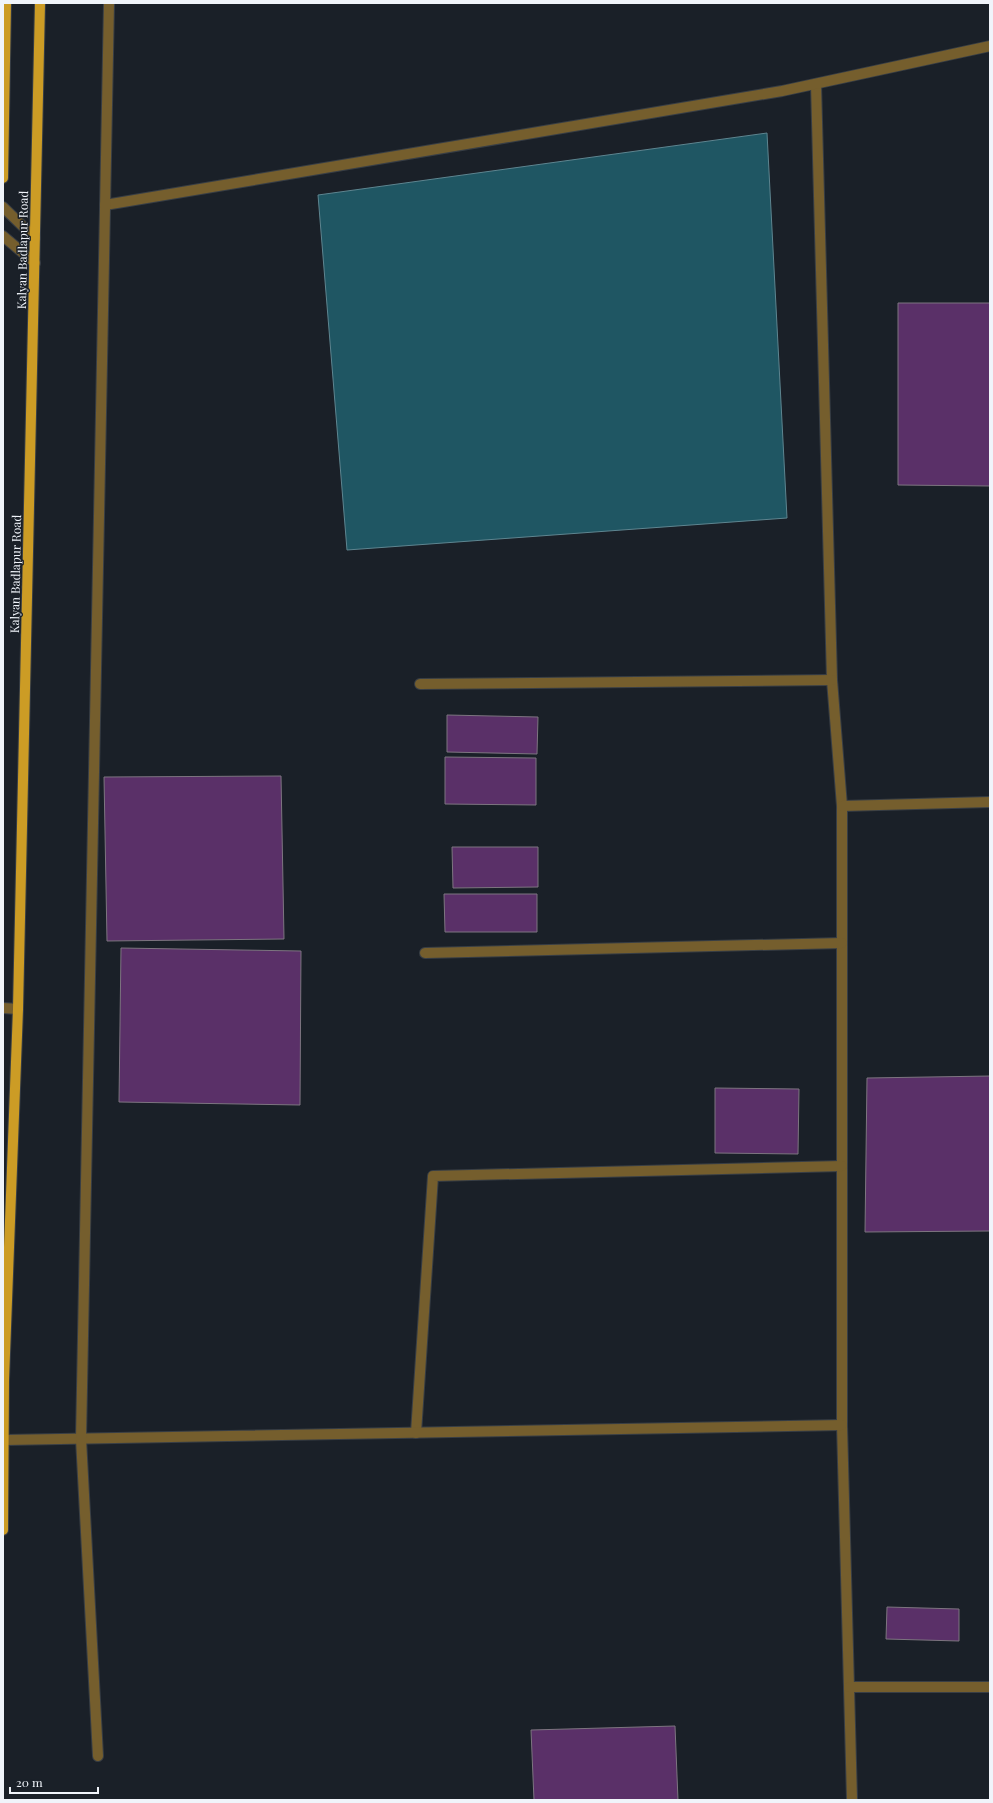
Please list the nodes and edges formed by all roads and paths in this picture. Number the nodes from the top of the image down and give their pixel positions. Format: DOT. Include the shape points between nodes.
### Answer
graph roads {
  1 [pos="6,3"];
  2 [pos="40,3"];
  3 [pos="109,3"];
  4 [pos="990,46"];
  5 [pos="816,84"];
  6 [pos="3,178"];
  7 [pos="105,206"];
  8 [pos="3,207"];
  9 [pos="3,236"];
  10 [pos="35,238"];
  11 [pos="35,264"];
  12 [pos="832,680"];
  13 [pos="420,684"];
  14 [pos="990,802"];
  15 [pos="842,806"];
  16 [pos="842,943"];
  17 [pos="425,953"];
  18 [pos="3,1008"];
  19 [pos="18,1009"];
  20 [pos="842,1166"];
  21 [pos="3,1380"];
  22 [pos="842,1425"];
  23 [pos="416,1433"];
  24 [pos="81,1439"];
  25 [pos="4,1440"];
  26 [pos="3,1530"];
  27 [pos="849,1687"];
  28 [pos="990,1687"];
  29 [pos="98,1756"];
  30 [pos="852,1800"];
  1 -- 6 [label="main road, Kalyan Badlapur Road"];
  2 -- 10 [label="main road, Kalyan Badlapur Road"];
  3 -- 7 [label="street"];
  4 -- 5 [label="street"];
  5 -- 7 [label="street"];
  5 -- 12 [label="street"];
  7 -- 24 [label="street"];
  8 -- 10 [label="street"];
  9 -- 11 [label="street"];
  10 -- 11 [label="main road, Kalyan Badlapur Road"];
  11 -- 19 [label="main road, Kalyan Badlapur Road"];
  12 -- 13 [label="street"];
  12 -- 15 [label="street"];
  14 -- 15 [label="street"];
  15 -- 16 [label="street"];
  16 -- 17 [label="street"];
  16 -- 20 [label="street"];
  18 -- 19 [label="street"];
  19 -- 21 [label="main road, Kalyan Badlapur Road"];
  20 -- 22 [label="street"];
  20 -- 23 [label="street" via="433,1176"];
  21 -- 25 [label="main road, Kalyan Badlapur Road"];
  22 -- 23 [label="street"];
  22 -- 27 [label="street"];
  23 -- 24 [label="street"];
  24 -- 25 [label="street"];
  24 -- 29 [label="street"];
  25 -- 26 [label="main road, Kalyan Badlapur Road"];
  27 -- 28 [label="street"];
  27 -- 30 [label="street"];
}
